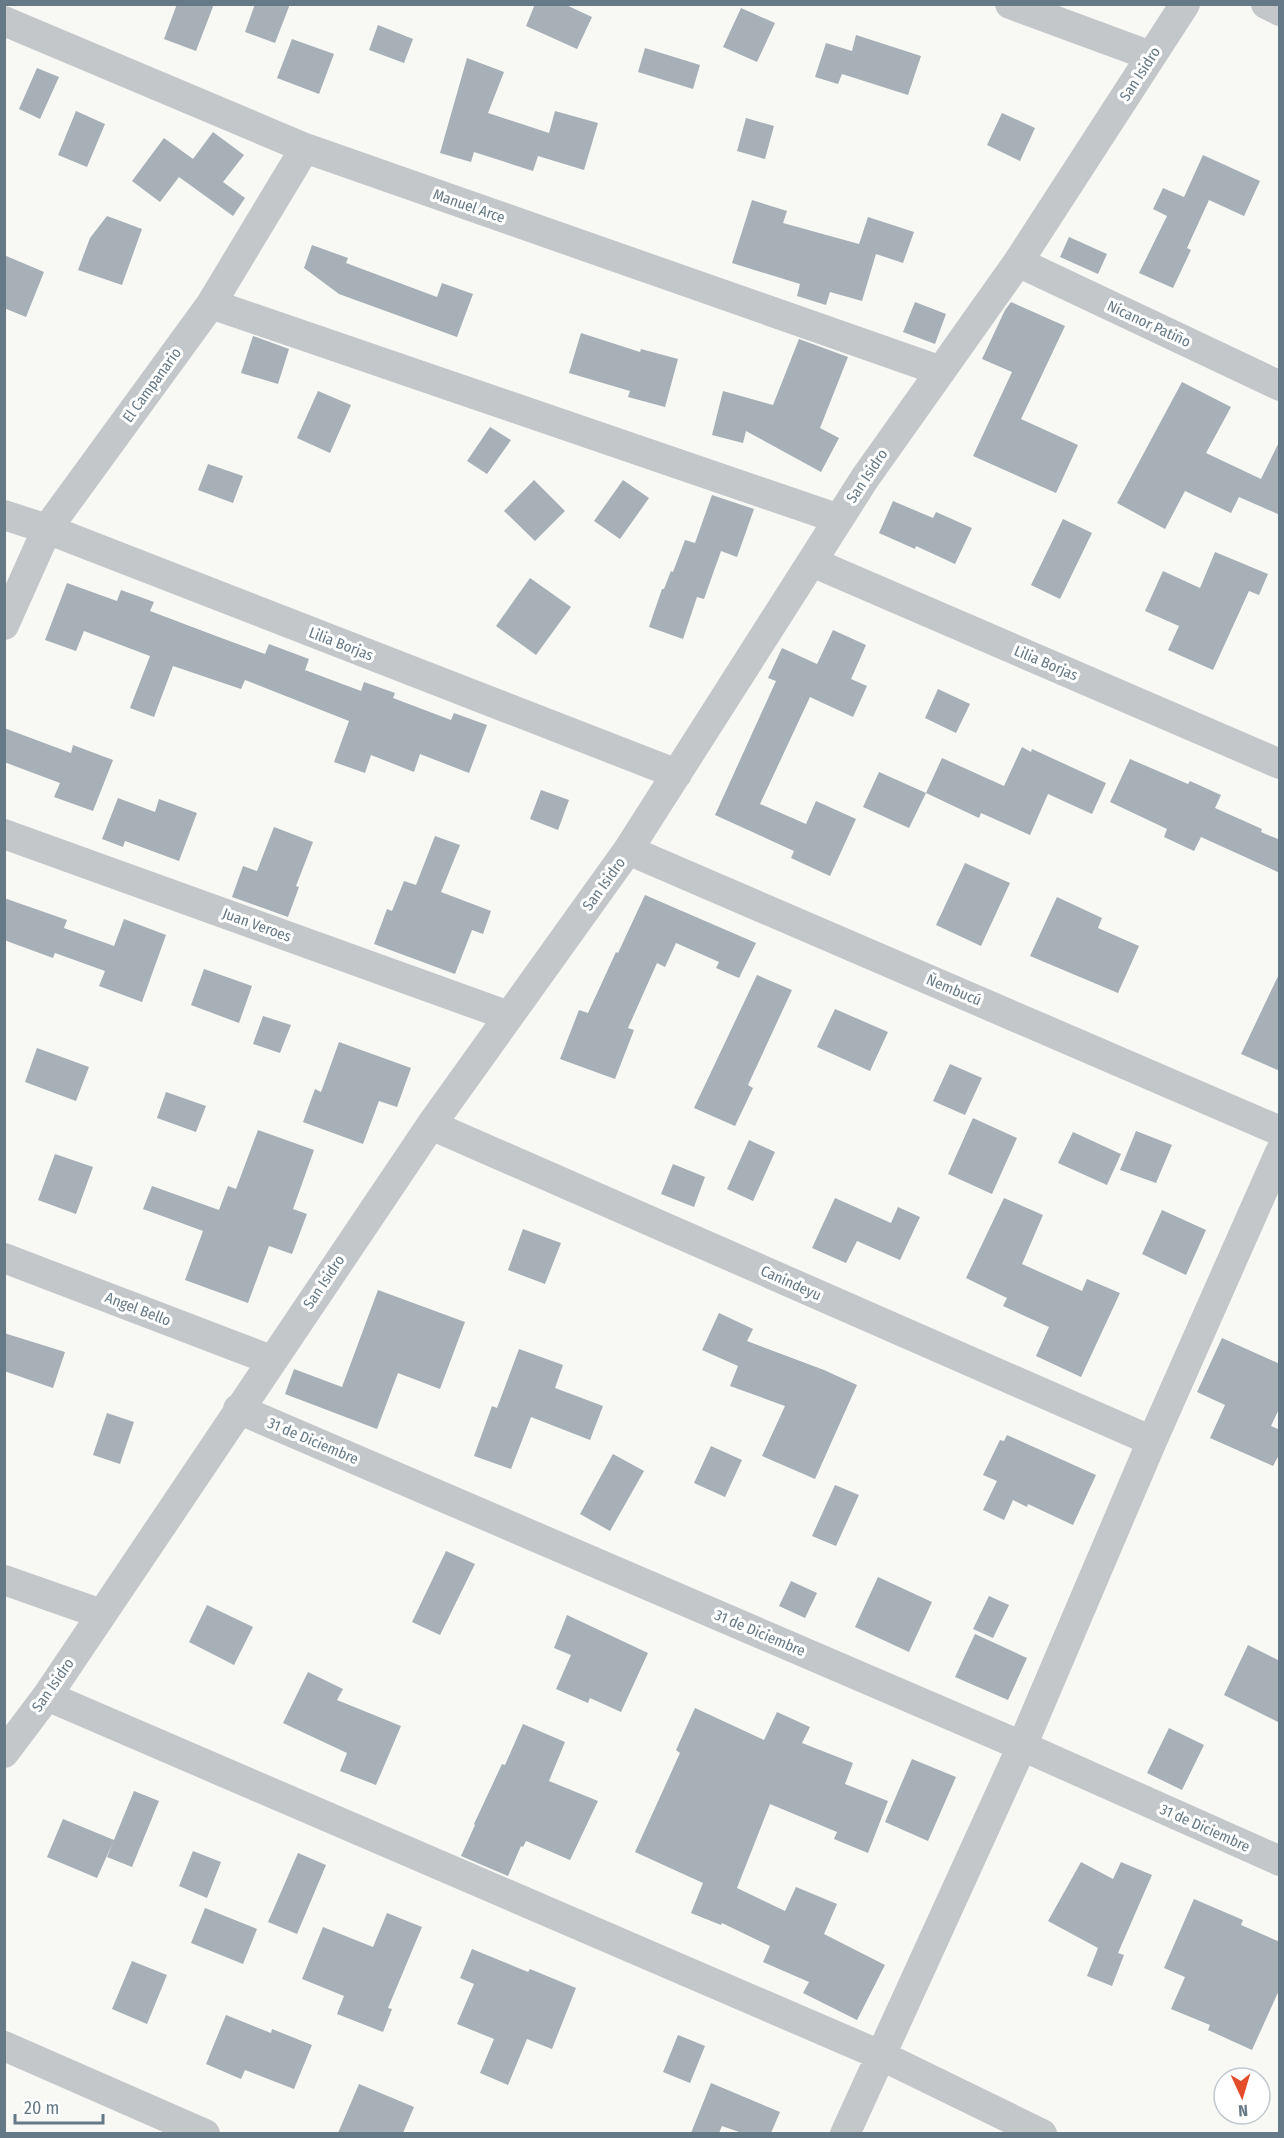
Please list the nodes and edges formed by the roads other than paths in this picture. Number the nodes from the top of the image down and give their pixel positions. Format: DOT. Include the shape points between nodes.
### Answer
graph roads {
  1 [pos="1010,4"];
  2 [pos="1185,4"];
  3 [pos="1266,4"];
  4 [pos="1280,11"];
  5 [pos="4,21"];
  6 [pos="1151,56"];
  7 [pos="305,148"];
  8 [pos="1018,262"];
  9 [pos="211,304"];
  10 [pos="941,371"];
  11 [pos="1280,386"];
  12 [pos="4,515"];
  13 [pos="839,519"];
  14 [pos="47,529"];
  15 [pos="812,562"];
  16 [pos="4,625"];
  17 [pos="1280,764"];
  18 [pos="677,774"];
  19 [pos="4,834"];
  20 [pos="628,850"];
  21 [pos="509,1016"];
  22 [pos="430,1125"];
  23 [pos="1280,1131"];
  24 [pos="1280,1152"];
  25 [pos="4,1258"];
  26 [pos="271,1360"];
  27 [pos="238,1409"];
  28 [pos="1152,1441"];
  29 [pos="4,1580"];
  30 [pos="101,1614"];
  31 [pos="47,1696"];
  32 [pos="1022,1746"];
  33 [pos="4,1752"];
  34 [pos="1280,1861"];
  35 [pos="4,2046"];
  36 [pos="880,2055"];
  37 [pos="205,2133"];
  38 [pos="845,2133"];
  39 [pos="1042,2133"];
  1 -- 6 [label="street"];
  2 -- 6 [label="street, San Isidro"];
  3 -- 4 [label="street"];
  5 -- 7 [label="street, Manuel Arce"];
  6 -- 8 [label="street, San Isidro"];
  7 -- 9 [label="street, El Campanario"];
  7 -- 10 [label="street, Manuel Arce"];
  8 -- 10 [label="street, San Isidro"];
  8 -- 11 [label="street, Nicanor Patiño"];
  9 -- 13 [label="street"];
  9 -- 14 [label="street, El Campanario"];
  10 -- 13 [label="street, San Isidro"];
  12 -- 14 [label="street, Lilia Borjas"];
  13 -- 15 [label="street, San Isidro"];
  14 -- 16 [label="street, El Campanario"];
  14 -- 18 [label="street, Lilia Borjas"];
  15 -- 17 [label="street, Lilia Borjas"];
  15 -- 18 [label="street, San Isidro"];
  18 -- 20 [label="street, San Isidro"];
  19 -- 21 [label="street, Juan Veroes"];
  20 -- 21 [label="street, San Isidro"];
  20 -- 23 [label="street, Ñembucú"];
  21 -- 22 [label="street, San Isidro"];
  22 -- 26 [label="street, San Isidro"];
  22 -- 28 [label="street, Canindeyu"];
  24 -- 28 [label="street"];
  25 -- 26 [label="street, Angel Bello"];
  26 -- 27 [label="street, San Isidro"];
  27 -- 30 [label="street, San Isidro"];
  27 -- 32 [label="street, 31 de Diciembre"];
  28 -- 32 [label="street"];
  29 -- 30 [label="street"];
  30 -- 31 [label="street, San Isidro"];
  31 -- 33 [label="street, San Isidro"];
  31 -- 36 [label="street"];
  32 -- 34 [label="street, 31 de Diciembre"];
  32 -- 36 [label="street"];
  35 -- 37 [label="street"];
  36 -- 38 [label="street"];
  36 -- 39 [label="street"];
}
